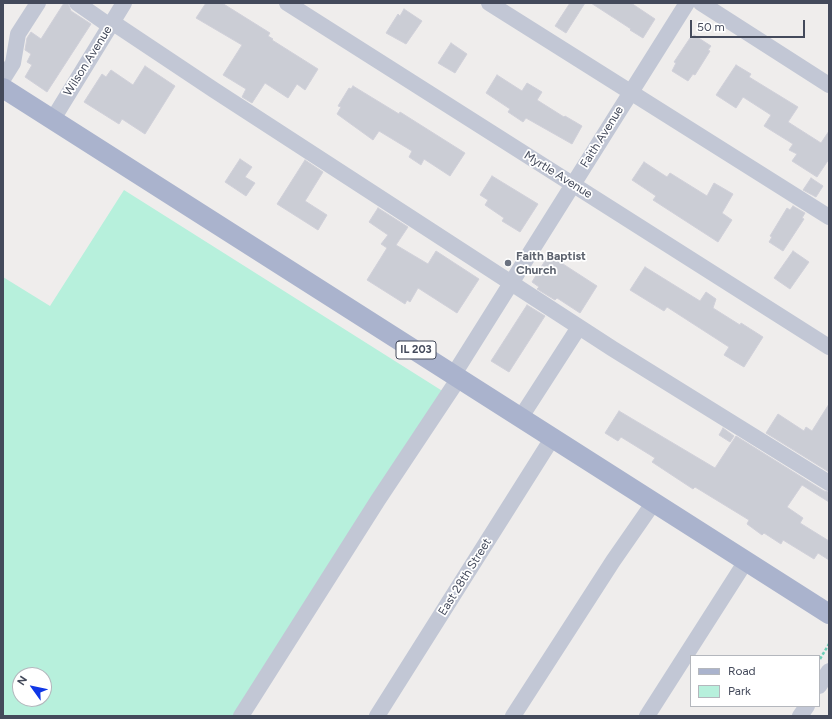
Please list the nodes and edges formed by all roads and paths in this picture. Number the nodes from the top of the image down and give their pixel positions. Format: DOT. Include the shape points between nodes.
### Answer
graph roads {
  1 [pos="38,3"];
  2 [pos="77,3"];
  3 [pos="124,3"];
  4 [pos="286,3"];
  5 [pos="489,3"];
  6 [pos="687,3"];
  7 [pos="701,3"];
  8 [pos="111,24"];
  9 [pos="3,79"];
  10 [pos="829,85"];
  11 [pos="3,88"];
  12 [pos="630,93"];
  13 [pos="53,119"];
  14 [pos="572,184"];
  15 [pos="829,217"];
  16 [pos="511,283"];
  17 [pos="579,327"];
  18 [pos="829,347"];
  19 [pos="456,376"];
  20 [pos="522,417"];
  21 [pos="552,437"];
  22 [pos="829,483"];
  23 [pos="654,502"];
  24 [pos="746,560"];
  25 [pos="829,614"];
  26 [pos="829,644"];
  27 [pos="820,658"];
  28 [pos="829,671"];
  29 [pos="820,684"];
  30 [pos="806,707"];
  31 [pos="241,716"];
  32 [pos="377,716"];
  33 [pos="513,716"];
  34 [pos="647,716"];
  35 [pos="800,716"];
  1 -- 9 [label="street" via="18,34 13,63"];
  2 -- 8 [label="street"];
  3 -- 8 [label="street, Wilson Avenue"];
  4 -- 14 [label="street, Myrtle Avenue"];
  5 -- 12 [label="street"];
  6 -- 12 [label="street, Faith Avenue"];
  7 -- 10 [label="street"];
  8 -- 13 [label="street, Wilson Avenue"];
  8 -- 16 [label="street"];
  11 -- 13 [label="main road, IL 203"];
  12 -- 14 [label="street, Faith Avenue"];
  12 -- 15 [label="street"];
  13 -- 19 [label="main road, IL 203"];
  14 -- 16 [label="street, Faith Avenue"];
  14 -- 18 [label="street, Myrtle Avenue"];
  16 -- 17 [label="street"];
  16 -- 19 [label="street, Faith Avenue"];
  17 -- 20 [label="street"];
  17 -- 22 [label="street"];
  19 -- 20 [label="main road, IL 203"];
  19 -- 31 [label="street, Faith Avenue"];
  20 -- 21 [label="main road, IL 203"];
  21 -- 23 [label="main road, IL 203"];
  21 -- 32 [label="street, East 28th Street"];
  23 -- 24 [label="main road, IL 203"];
  23 -- 33 [label="street" via="613,560"];
  24 -- 25 [label="main road, IL 203"];
  24 -- 34 [label="street"];
  26 -- 27 [label="path"];
  28 -- 29 [label="street"];
  30 -- 35 [label="street"];
}
